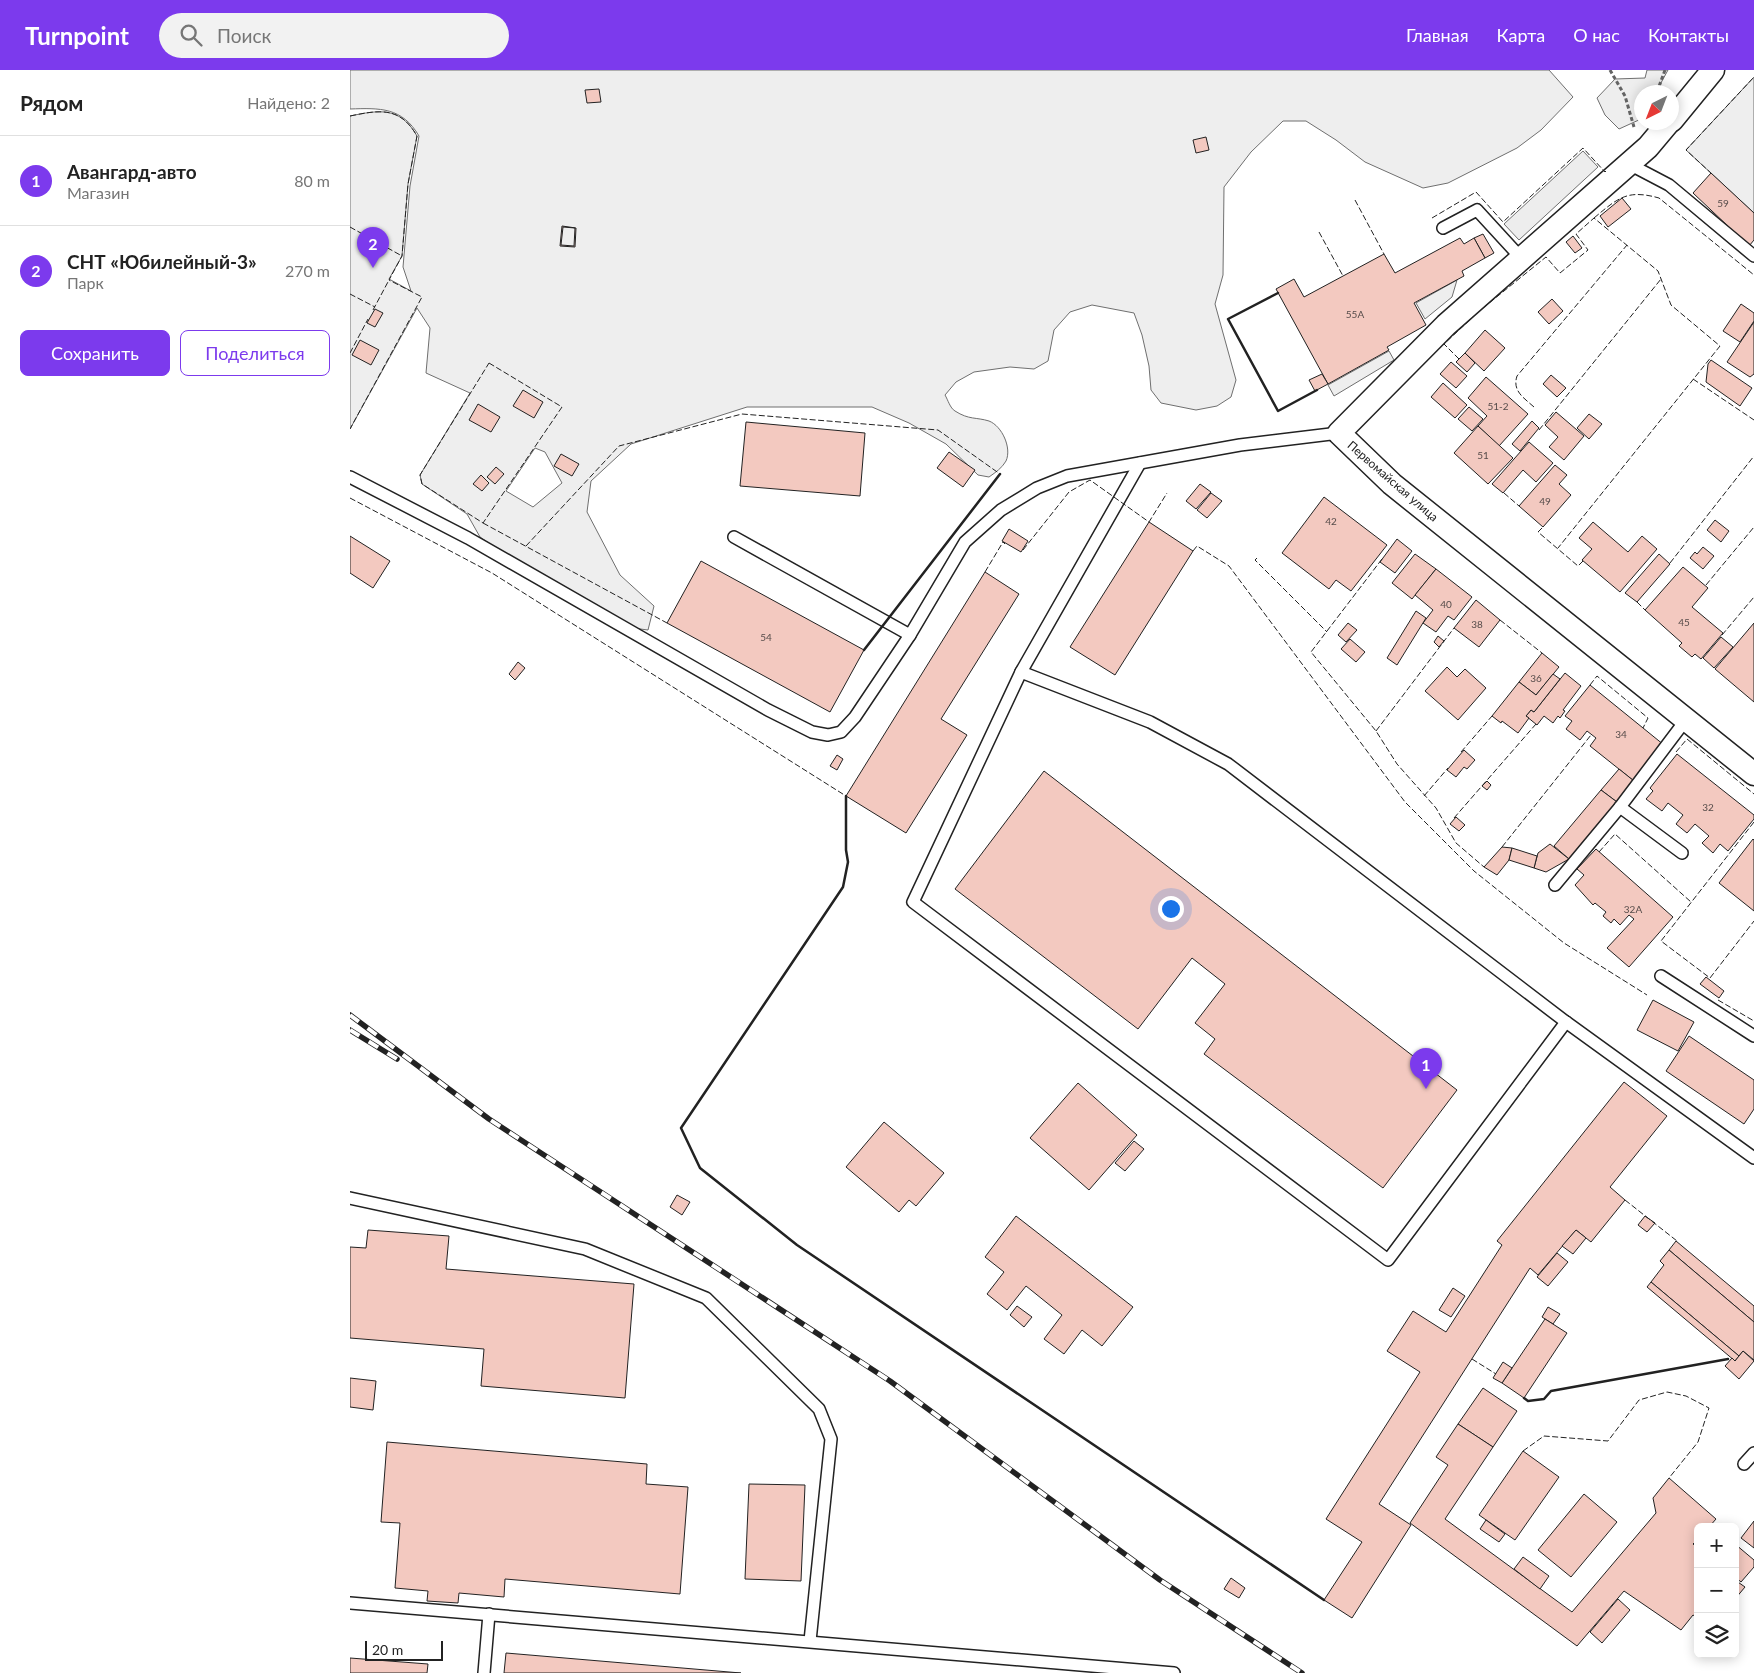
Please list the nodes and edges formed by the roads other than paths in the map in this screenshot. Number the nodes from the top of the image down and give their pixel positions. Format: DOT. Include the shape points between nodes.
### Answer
graph roads {
  1 [pos="1713,70"];
  2 [pos="1679,111"];
  3 [pos="1657,130"];
  4 [pos="1629,164"];
  5 [pos="1443,228"];
  6 [pos="1754,256"];
  7 [pos="1522,259"];
  8 [pos="1338,433"];
  9 [pos="1140,463"];
  10 [pos="350,477"];
  11 [pos="734,537"];
  12 [pos="910,635"];
  13 [pos="1021,672"];
  14 [pos="1685,721"];
  15 [pos="1754,774"];
  16 [pos="1620,807"];
  17 [pos="1682,853"];
  18 [pos="1555,885"];
  19 [pos="1661,976"];
  20 [pos="1566,1022"];
  21 [pos="1754,1036"];
  22 [pos="1754,1158"];
  23 [pos="350,1198"];
  24 [pos="1754,1454"];
  25 [pos="1744,1464"];
  26 [pos="350,1603"];
  27 [pos="489,1614"];
  28 [pos="810,1641"];
  29 [pos="484,1673"];
  30 [pos="1174,1673"];
  1 -- 2 [label="street"];
  3 -- 4 [label="street, Первомайская улица" via="1642,140"];
  4 -- 6 [label="lane" via="1669,186"];
  4 -- 7 [label="street, Первомайская улица"];
  5 -- 7 [label="lane" via="1477,210"];
  7 -- 8 [label="street, Первомайская улица" via="1446,325"];
  8 -- 9 [label="lane" via="1240,445"];
  8 -- 14 [label="street, Первомайская улица" via="1392,484"];
  9 -- 12 [label="lane" via="1066,476 1001,510 965,542"];
  9 -- 13 [label="lane"];
  10 -- 12 [label="lane" via="468,538 812,732 828,736 841,732 855,717"];
  11 -- 12 [label="lane"];
  13 -- 20 [label="lane" via="1150,722 1228,764"];
  13 -- 20 [label="lane" via="913,902 1388,1260"];
  14 -- 15 [label="street, Первомайская улица"];
  14 -- 16 [label="lane"];
  16 -- 17 [label="lane"];
  16 -- 18 [label="lane"];
  19 -- 21 [label="lane"];
  20 -- 22 [label="lane"];
  23 -- 28 [label="lane" via="585,1249 706,1298 819,1409 831,1439"];
  24 -- 25 [label="lane"];
  26 -- 27 [label="lane"];
  27 -- 28 [label="lane"];
  27 -- 29 [label="lane"];
  28 -- 30 [label="lane"];
}
